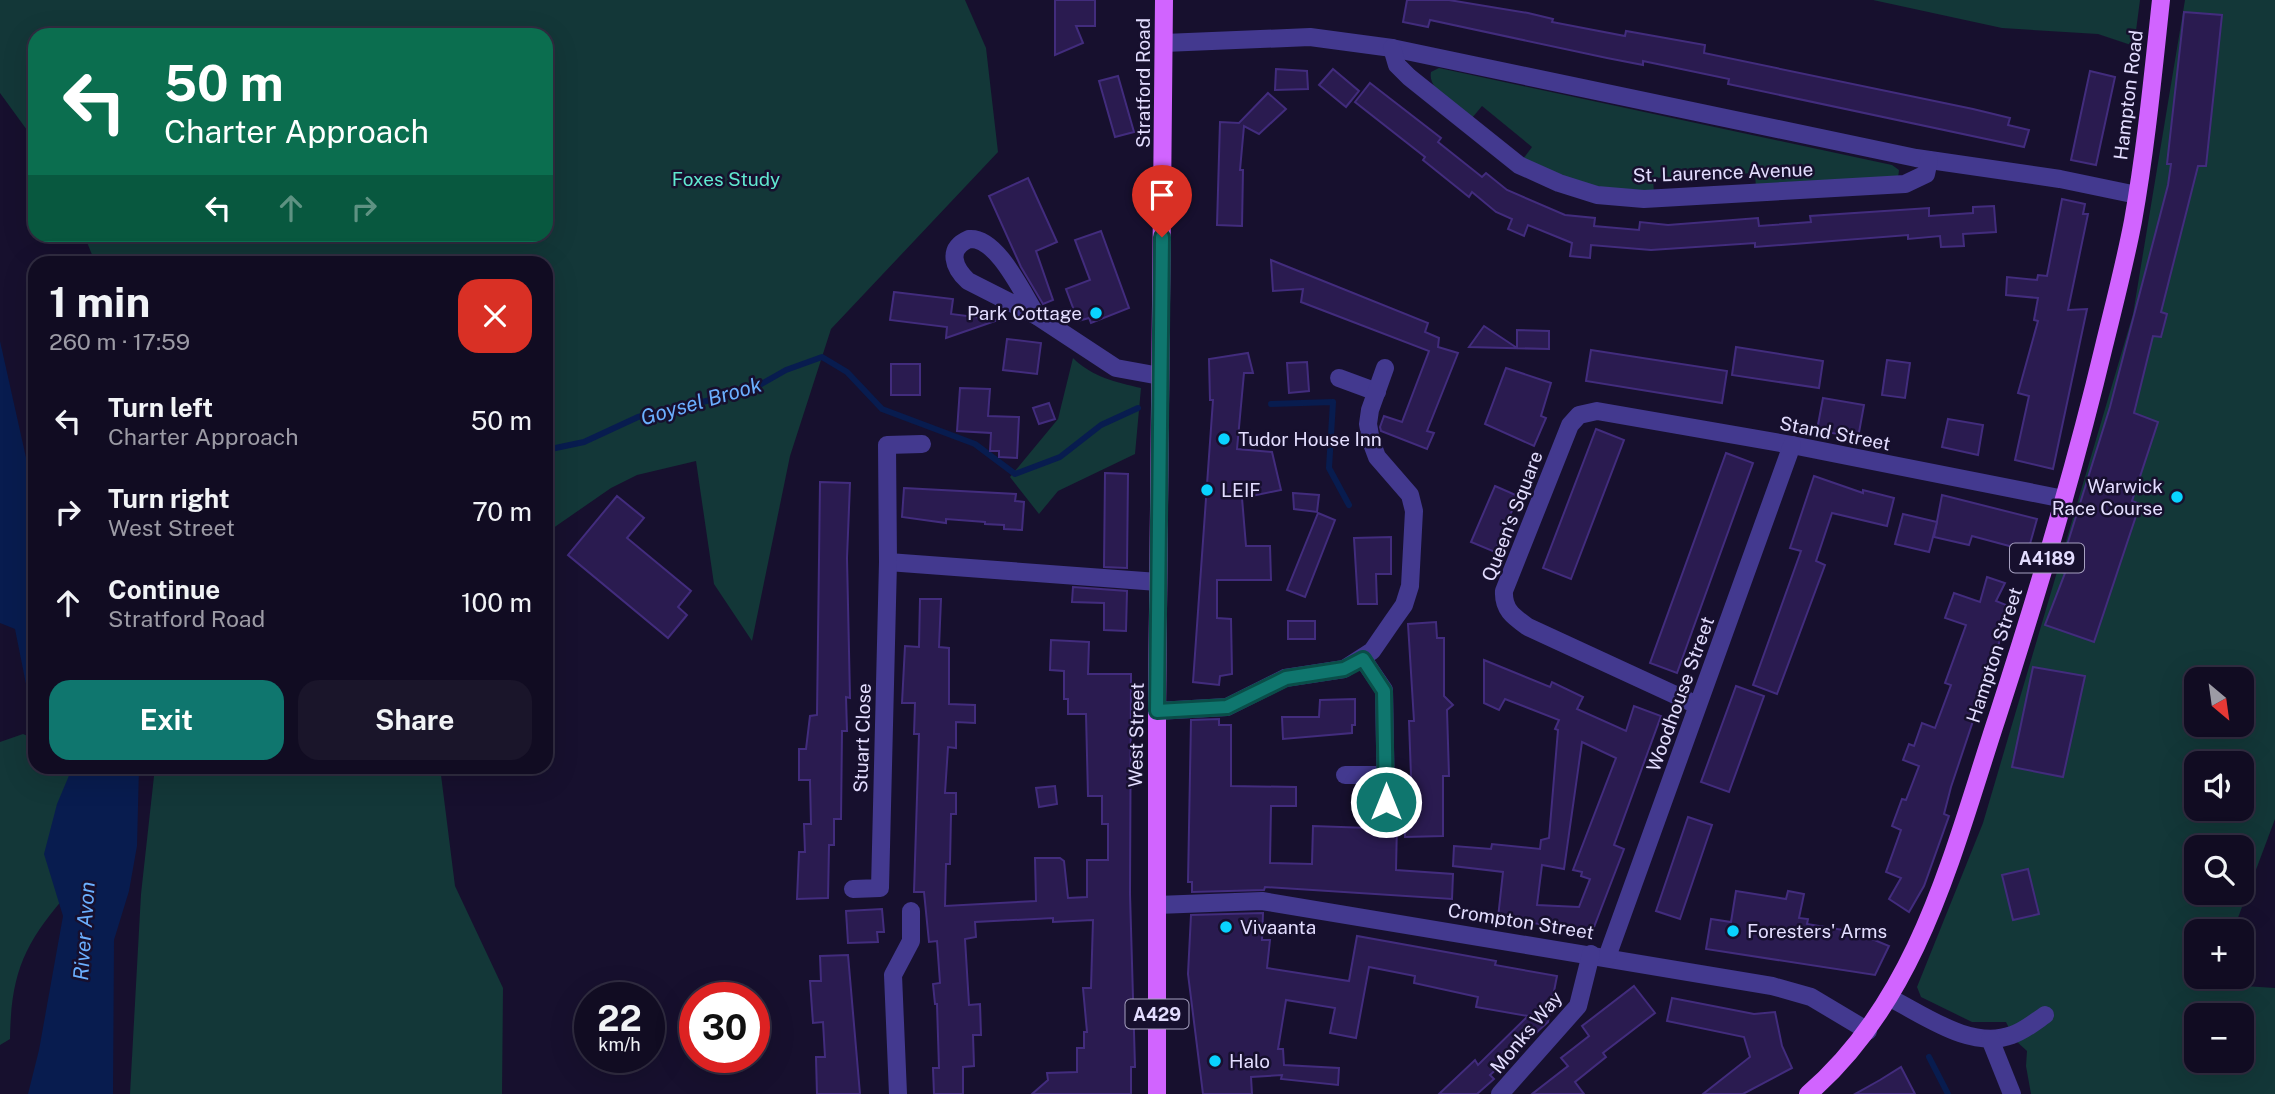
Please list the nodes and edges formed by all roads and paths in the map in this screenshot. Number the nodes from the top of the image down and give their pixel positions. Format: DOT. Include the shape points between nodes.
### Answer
graph roads {
  1 [pos="1164,0"];
  2 [pos="2161,0"];
  3 [pos="1164,43"];
  4 [pos="1392,48"];
  5 [pos="1929,160"];
  6 [pos="2137,195"];
  7 [pos="1037,316"];
  8 [pos="1385,368"];
  9 [pos="1160,376"];
  10 [pos="1339,378"];
  11 [pos="1377,392"];
  12 [pos="1597,411"];
  13 [pos="922,444"];
  14 [pos="1792,445"];
  15 [pos="2064,499"];
  16 [pos="888,562"];
  17 [pos="1158,582"];
  18 [pos="1363,659"];
  19 [pos="1697,705"];
  20 [pos="1157,711"];
  21 [pos="1345,775"];
  22 [pos="1385,775"];
  23 [pos="1386,802"];
  24 [pos="853,890"];
  25 [pos="1157,905"];
  26 [pos="911,911"];
  27 [pos="1599,956"];
  28 [pos="1890,999"];
  29 [pos="2045,1015"];
  30 [pos="1867,1031"];
  31 [pos="1990,1039"];
  32 [pos="898,1094"];
  33 [pos="1157,1094"];
  34 [pos="1500,1094"];
  35 [pos="1808,1094"];
  36 [pos="2012,1094"];
  1 -- 3 [label="main road, Stratford Road / A429"];
  2 -- 6 [label="main road, Hampton Road / A4189"];
  3 -- 4 [label="street, St. Laurence Avenue" via="1310,37"];
  3 -- 9 [label="main road, Stratford Road / A429"];
  4 -- 5 [label="street, St. Laurence Avenue"];
  4 -- 5 [label="street, St. Laurence Avenue" via="1397,65 1519,165 1597,195 1644,199 1905,184 1926,174"];
  5 -- 6 [label="street, St. Laurence Avenue"];
  6 -- 15 [label="main road, Hampton Street / A4189" via="2115,303"];
  7 -- 7 [label="street" via="968,281 954,265 957,247 969,239 987,242"];
  7 -- 9 [label="street" via="1116,368"];
  8 -- 11 [label="street"];
  9 -- 17 [label="main road, West Street / A429"];
  10 -- 11 [label="street"];
  11 -- 18 [label="street" via="1368,424 1371,441 1377,457 1410,495 1415,511 1407,596"];
  12 -- 14 [label="street, Stand Street"];
  12 -- 19 [label="street, Queen's Square" via="1579,415 1570,425 1504,591 1504,602 1528,627"];
  13 -- 16 [label="street, Stuart Close" via="887,445"];
  14 -- 15 [label="street, Stand Street"];
  14 -- 19 [label="street, Woodhouse Street"];
  15 -- 28 [label="main road, Hampton Street / A4189" via="1944,877"];
  16 -- 17 [label="street"];
  16 -- 24 [label="street, Stuart Close" via="880,888"];
  17 -- 20 [label="main road, West Street / A429"];
  18 -- 20 [label="street" via="1344,669 1286,678 1227,707"];
  18 -- 22 [label="street" via="1384,691"];
  19 -- 27 [label="street, Woodhouse Street"];
  20 -- 25 [label="main road, West Street / A429"];
  21 -- 22 [label="street"];
  22 -- 23 [label="street"];
  25 -- 27 [label="street, Crompton Street" via="1262,901"];
  25 -- 33 [label="main road, West Street / A429"];
  26 -- 32 [label="street" via="911,941 893,975"];
  27 -- 30 [label="street, Crompton Street" via="1772,986 1811,997"];
  27 -- 34 [label="street, Monks Way" via="1578,1006"];
  28 -- 30 [label="main road, Hampton Street / A4189"];
  28 -- 31 [label="street" via="1957,1032"];
  29 -- 31 [label="street" via="2016,1034"];
  30 -- 35 [label="main road, A4189"];
  31 -- 36 [label="street"];
}
